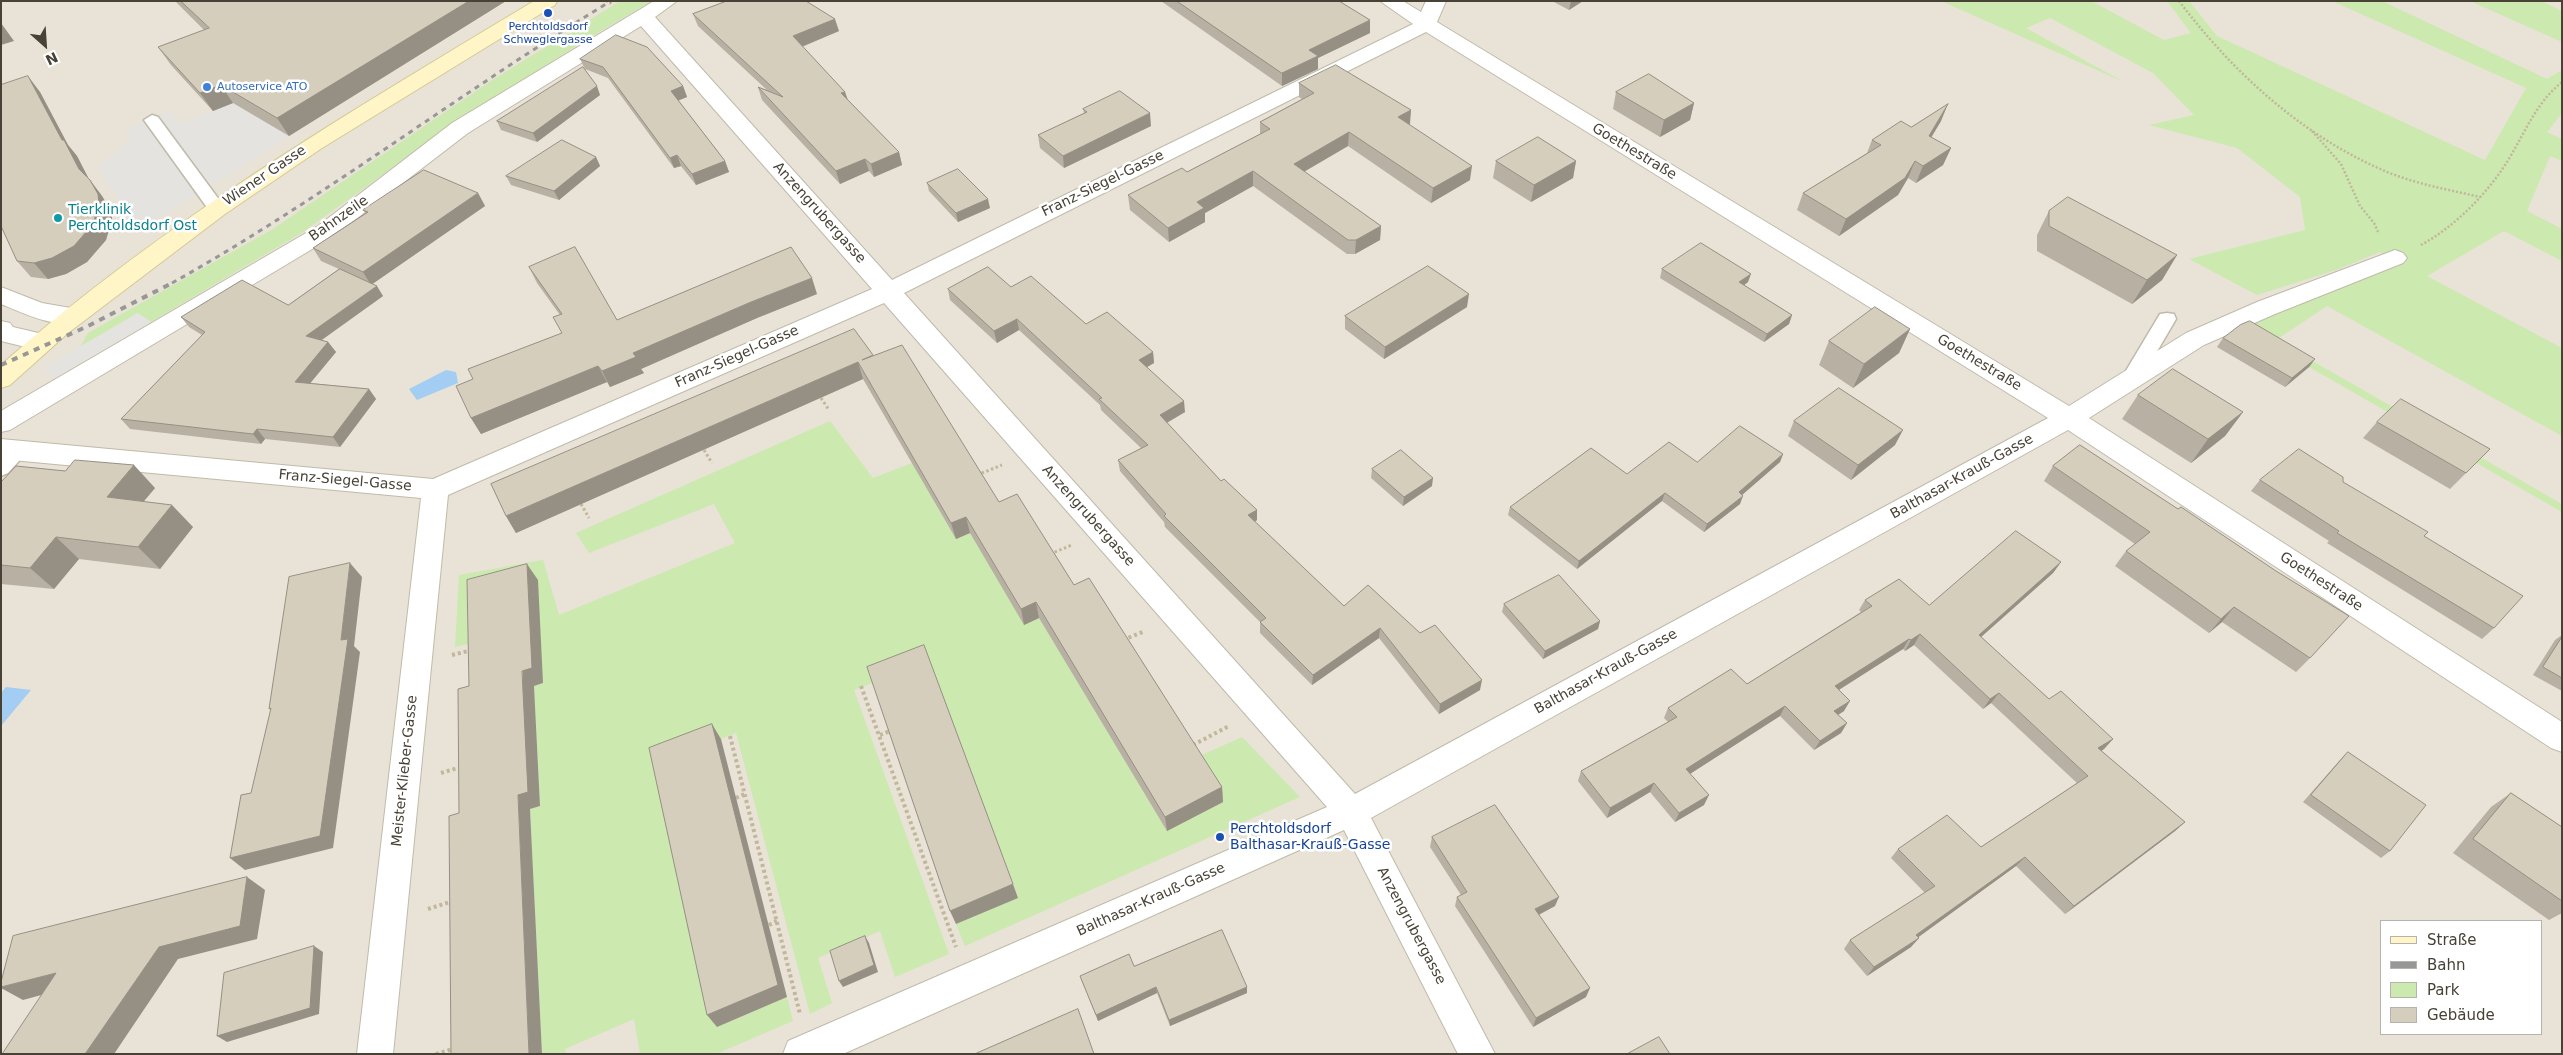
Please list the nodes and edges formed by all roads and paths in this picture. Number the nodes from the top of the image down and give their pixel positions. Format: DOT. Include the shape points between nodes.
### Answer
graph roads {
  1 [pos="548,1"];
  2 [pos="668,1"];
  3 [pos="1389,1"];
  4 [pos="1436,1"];
  5 [pos="2179,1"];
  6 [pos="643,16"];
  7 [pos="1426,25"];
  8 [pos="2562,82"];
  9 [pos="152,120"];
  10 [pos="2312,131"];
  11 [pos="2481,198"];
  12 [pos="217,209"];
  13 [pos="2395,258"];
  14 [pos="889,291"];
  15 [pos="1,296"];
  16 [pos="73,316"];
  17 [pos="2167,319"];
  18 [pos="1,330"];
  19 [pos="42,342"];
  20 [pos="1,379"];
  21 [pos="2132,379"];
  22 [pos="821,398"];
  23 [pos="829,410"];
  24 [pos="2069,418"];
  25 [pos="1,423"];
  26 [pos="704,450"];
  27 [pos="7,456"];
  28 [pos="712,463"];
  29 [pos="435,489"];
  30 [pos="581,504"];
  31 [pos="589,518"];
  32 [pos="861,686"];
  33 [pos="1261,710"];
  34 [pos="890,731"];
  35 [pos="880,735"];
  36 [pos="730,736"];
  37 [pos="2562,739"];
  38 [pos="1188,748"];
  39 [pos="745,794"];
  40 [pos="736,798"];
  41 [pos="1351,812"];
  42 [pos="933,857"];
  43 [pos="926,861"];
  44 [pos="777,921"];
  45 [pos="768,925"];
  46 [pos="968,980"];
  47 [pos="458,1047"];
  48 [pos="806,1052"];
  49 [pos="376,1054"];
  50 [pos="436,1054"];
  51 [pos="1477,1054"];
  1 -- 12 [label="main road, Wiener Gasse" via="314,143"];
  2 -- 6 [label="street, Bahnzeile"];
  3 -- 7 [label="street, Goethestraße"];
  4 -- 7 [label="street"];
  5 -- 10 [label="path" via="2211,41 2268,97"];
  6 -- 14 [label="street, Anzengrubergasse"];
  6 -- 25 [label="street, Bahnzeile" via="460,128 326,231"];
  7 -- 14 [label="street, Franz-Siegel-Gasse"];
  7 -- 24 [label="street, Goethestraße"];
  8 -- 11 [label="path" via="2547,91 2504,166"];
  9 -- 12 [label="lane"];
  10 -- 11 [label="path" via="2385,170"];
  10 -- 13 [label="path" via="2341,164 2360,206 2374,223 2385,250"];
  11 -- 13 [label="path" via="2430,240"];
  12 -- 16 [label="main road, Wiener Gasse"];
  13 -- 21 [label="street, Balthasar-Krauß-Gasse" via="2195,339"];
  14 -- 29 [label="street, Franz-Siegel-Gasse"];
  14 -- 33 [label="street, Anzengrubergasse"];
  15 -- 16 [label="street" via="38,310"];
  16 -- 19 [label="main road, Wiener Gasse"];
  17 -- 21 [label="lane"];
  18 -- 19 [label="street" via="5,334"];
  19 -- 20 [label="main road, Wiener Gasse"];
  21 -- 24 [label="street, Balthasar-Krauß-Gasse"];
  22 -- 23 [label="path"];
  24 -- 37 [label="street, Goethestraße"];
  24 -- 41 [label="street, Balthasar-Krauß-Gasse"];
  26 -- 28 [label="path"];
  27 -- 29 [label="street, Franz-Siegel-Gasse"];
  29 -- 49 [label="street, Meister-Klieber-Gasse"];
  30 -- 31 [label="path"];
  32 -- 35 [label="path"];
  33 -- 38 [label="path"];
  33 -- 41 [label="street, Anzengrubergasse"];
  34 -- 35 [label="path"];
  35 -- 43 [label="path"];
  36 -- 39 [label="path"];
  39 -- 40 [label="path"];
  39 -- 44 [label="path"];
  41 -- 46 [label="street, Balthasar-Krauß-Gasse"];
  41 -- 51 [label="street, Anzengrubergasse"];
  42 -- 43 [label="path"];
  43 -- 46 [label="path"];
  44 -- 45 [label="path"];
  44 -- 48 [label="path"];
  46 -- 48 [label="street, Balthasar-Krauß-Gasse"];
  47 -- 50 [label="path"];
}
